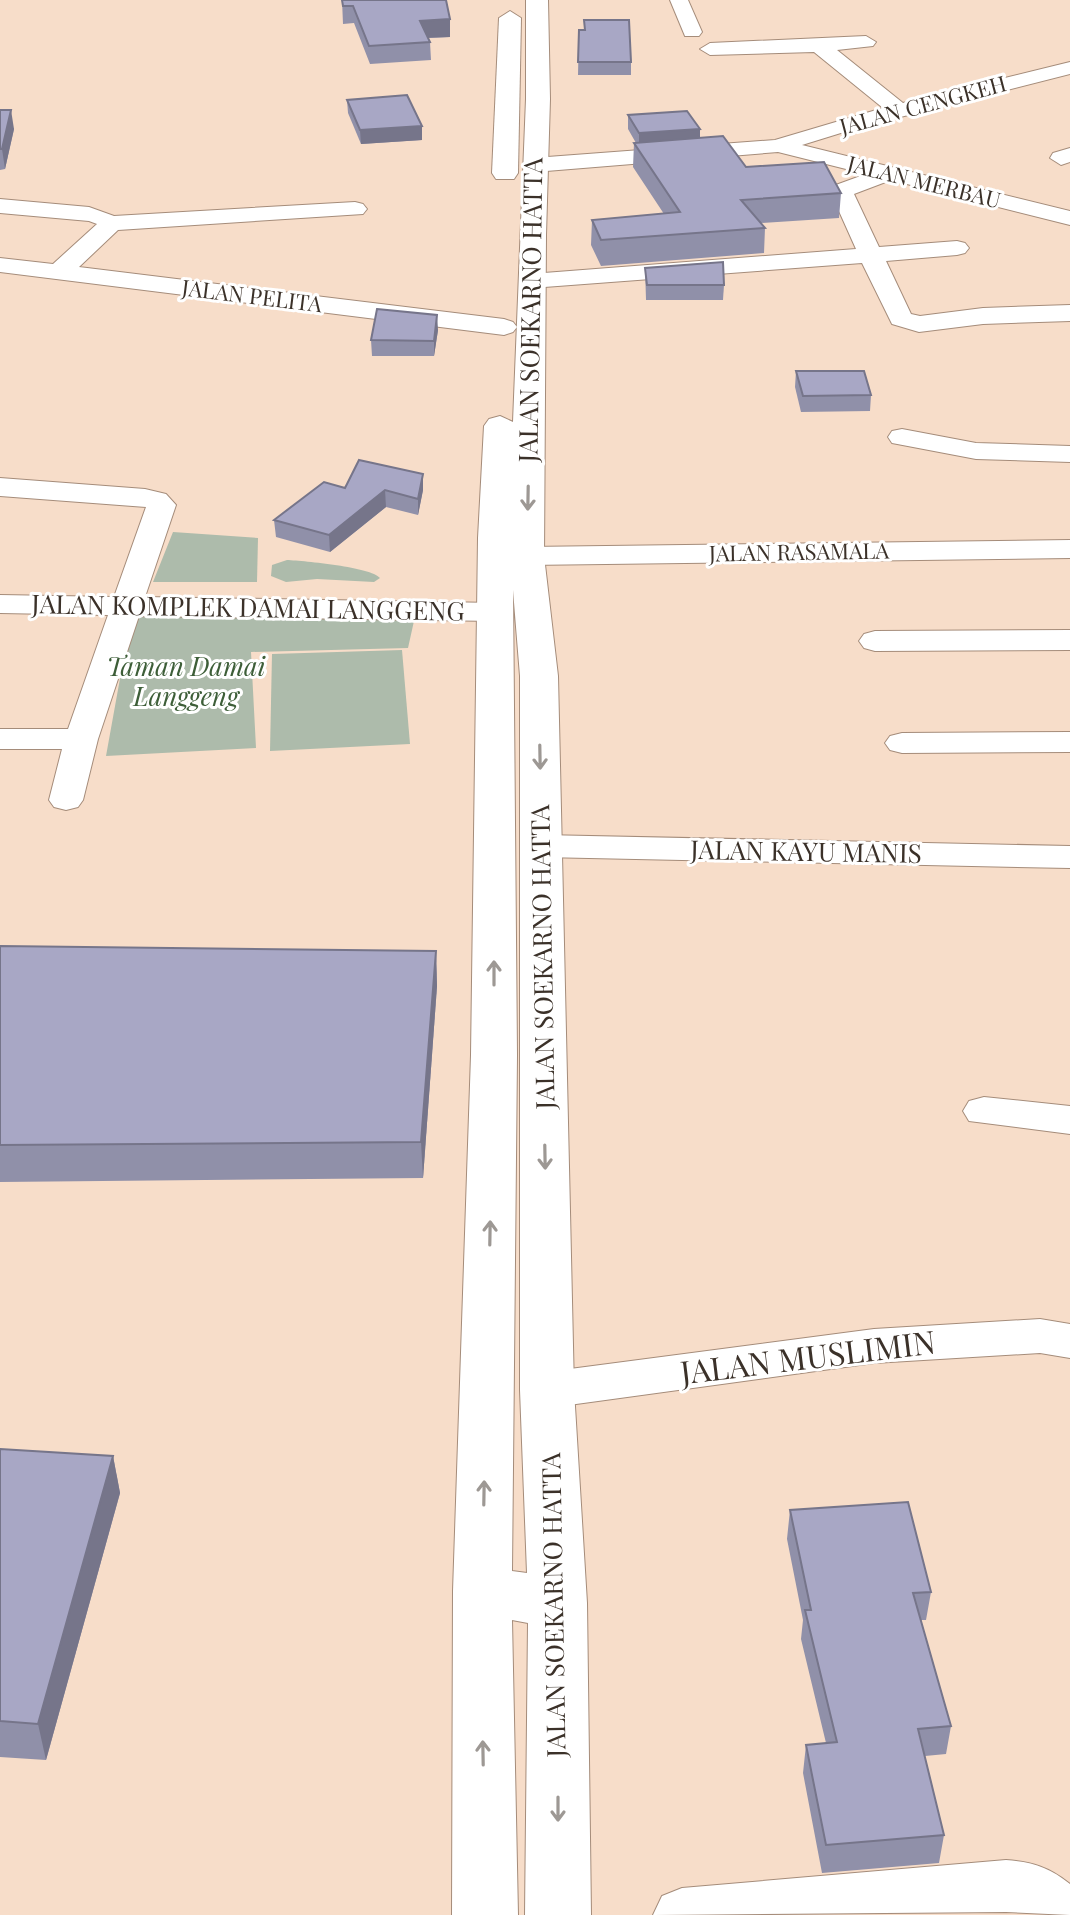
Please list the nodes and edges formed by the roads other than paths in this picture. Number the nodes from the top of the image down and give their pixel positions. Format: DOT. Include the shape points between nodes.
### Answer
graph roads {
  1 [pos="511,0"];
  2 [pos="537,0"];
  3 [pos="679,0"];
  4 [pos="692,32"];
  5 [pos="866,42"];
  6 [pos="819,46"];
  7 [pos="710,49"];
  8 [pos="1070,68"];
  9 [pos="1029,77"];
  10 [pos="1070,92"];
  11 [pos="898,110"];
  12 [pos="520,118"];
  13 [pos="777,146"];
  14 [pos="534,165"];
  15 [pos="890,173"];
  16 [pos="0,206"];
  17 [pos="355,209"];
  18 [pos="311,213"];
  19 [pos="1070,218"];
  20 [pos="109,223"];
  21 [pos="148,223"];
  22 [pos="957,248"];
  23 [pos="869,255"];
  24 [pos="0,265"];
  25 [pos="59,272"];
  26 [pos="531,281"];
  27 [pos="1070,313"];
  28 [pos="504,327"];
  29 [pos="902,437"];
  30 [pos="1070,454"];
  31 [pos="0,487"];
  32 [pos="1070,549"];
  33 [pos="527,556"];
  34 [pos="0,579"];
  35 [pos="131,593"];
  36 [pos="0,594"];
  37 [pos="496,603"];
  38 [pos="0,604"];
  39 [pos="1070,640"];
  40 [pos="875,641"];
  41 [pos="0,739"];
  42 [pos="81,739"];
  43 [pos="1070,742"];
  44 [pos="902,743"];
  45 [pos="66,800"];
  46 [pos="542,846"];
  47 [pos="1070,857"];
  48 [pos="984,1111"];
  49 [pos="1070,1120"];
  50 [pos="1070,1341"];
  51 [pos="547,1390"];
  52 [pos="482,1591"];
  53 [pos="558,1603"];
  54 [pos="485,1915"];
  55 [pos="558,1915"];
  56 [pos="682,1915"];
  57 [pos="1055,1915"];
  1 -- 12 [label="main road, JALAN SOEKARNO HATTA"];
  2 -- 12 [label="main road, JALAN SOEKARNO HATTA"];
  3 -- 4 [label="street"];
  5 -- 6 [label="street"];
  6 -- 7 [label="street"];
  6 -- 11 [label="street"];
  8 -- 9 [label="street, JALAN CENGKEH"];
  9 -- 10 [label="street"];
  9 -- 11 [label="street, JALAN CENGKEH"];
  11 -- 13 [label="street, JALAN CENGKEH"];
  12 -- 14 [label="main road, JALAN SOEKARNO HATTA"];
  12 -- 28 [label="main road, JALAN SOEKARNO HATTA"];
  13 -- 14 [label="street"];
  13 -- 15 [label="street, JALAN MERBAU"];
  14 -- 26 [label="main road, JALAN SOEKARNO HATTA"];
  15 -- 19 [label="street, JALAN MERBAU"];
  15 -- 23 [label="street" via="841,191"];
  16 -- 20 [label="street" via="89,214"];
  17 -- 18 [label="street"];
  18 -- 21 [label="street"];
  18 -- 21 [label="street" via="269,237"];
  20 -- 21 [label="street"];
  20 -- 25 [label="street"];
  22 -- 23 [label="street"];
  23 -- 26 [label="street"];
  23 -- 27 [label="street" via="907,323"];
  24 -- 25 [label="street, JALAN PELITA"];
  25 -- 28 [label="street, JALAN PELITA"];
  26 -- 33 [label="main road, JALAN SOEKARNO HATTA, one-way"];
  28 -- 37 [label="main road, JALAN SOEKARNO HATTA"];
  29 -- 30 [label="street" via="976,451"];
  31 -- 35 [label="street" via="156,500 160,513"];
  32 -- 33 [label="street, JALAN RASAMALA"];
  33 -- 46 [label="main road, JALAN SOEKARNO HATTA, one-way" via="539,676"];
  34 -- 35 [label="street"];
  35 -- 36 [label="street, JALAN KOMPLEK DAMAI LANGGENG"];
  35 -- 37 [label="street, JALAN KOMPLEK DAMAI LANGGENG"];
  35 -- 38 [label="street, JALAN KOMPLEK DAMAI LANGGENG"];
  35 -- 42 [label="street"];
  52 -- 37 [label="main road, JALAN SOEKARNO HATTA, one-way" via="494,1070"];
  39 -- 40 [label="street"];
  41 -- 42 [label="street"];
  42 -- 45 [label="street"];
  43 -- 44 [label="street"];
  46 -- 47 [label="street, JALAN KAYU MANIS"];
  46 -- 51 [label="main road, JALAN SOEKARNO HATTA, one-way"];
  48 -- 49 [label="street"];
  50 -- 51 [label="street, JALAN MUSLIMIN" via="1040,1336 874,1346"];
  51 -- 53 [label="main road, JALAN SOEKARNO HATTA"];
  52 -- 53 [label="main road"];
  54 -- 52 [label="main road, JALAN SOEKARNO HATTA, one-way"];
  53 -- 55 [label="main road, JALAN SOEKARNO HATTA, one-way"];
  56 -- 57 [label="street" via="1006,1886 1034,1889 1055,1907"];
}
